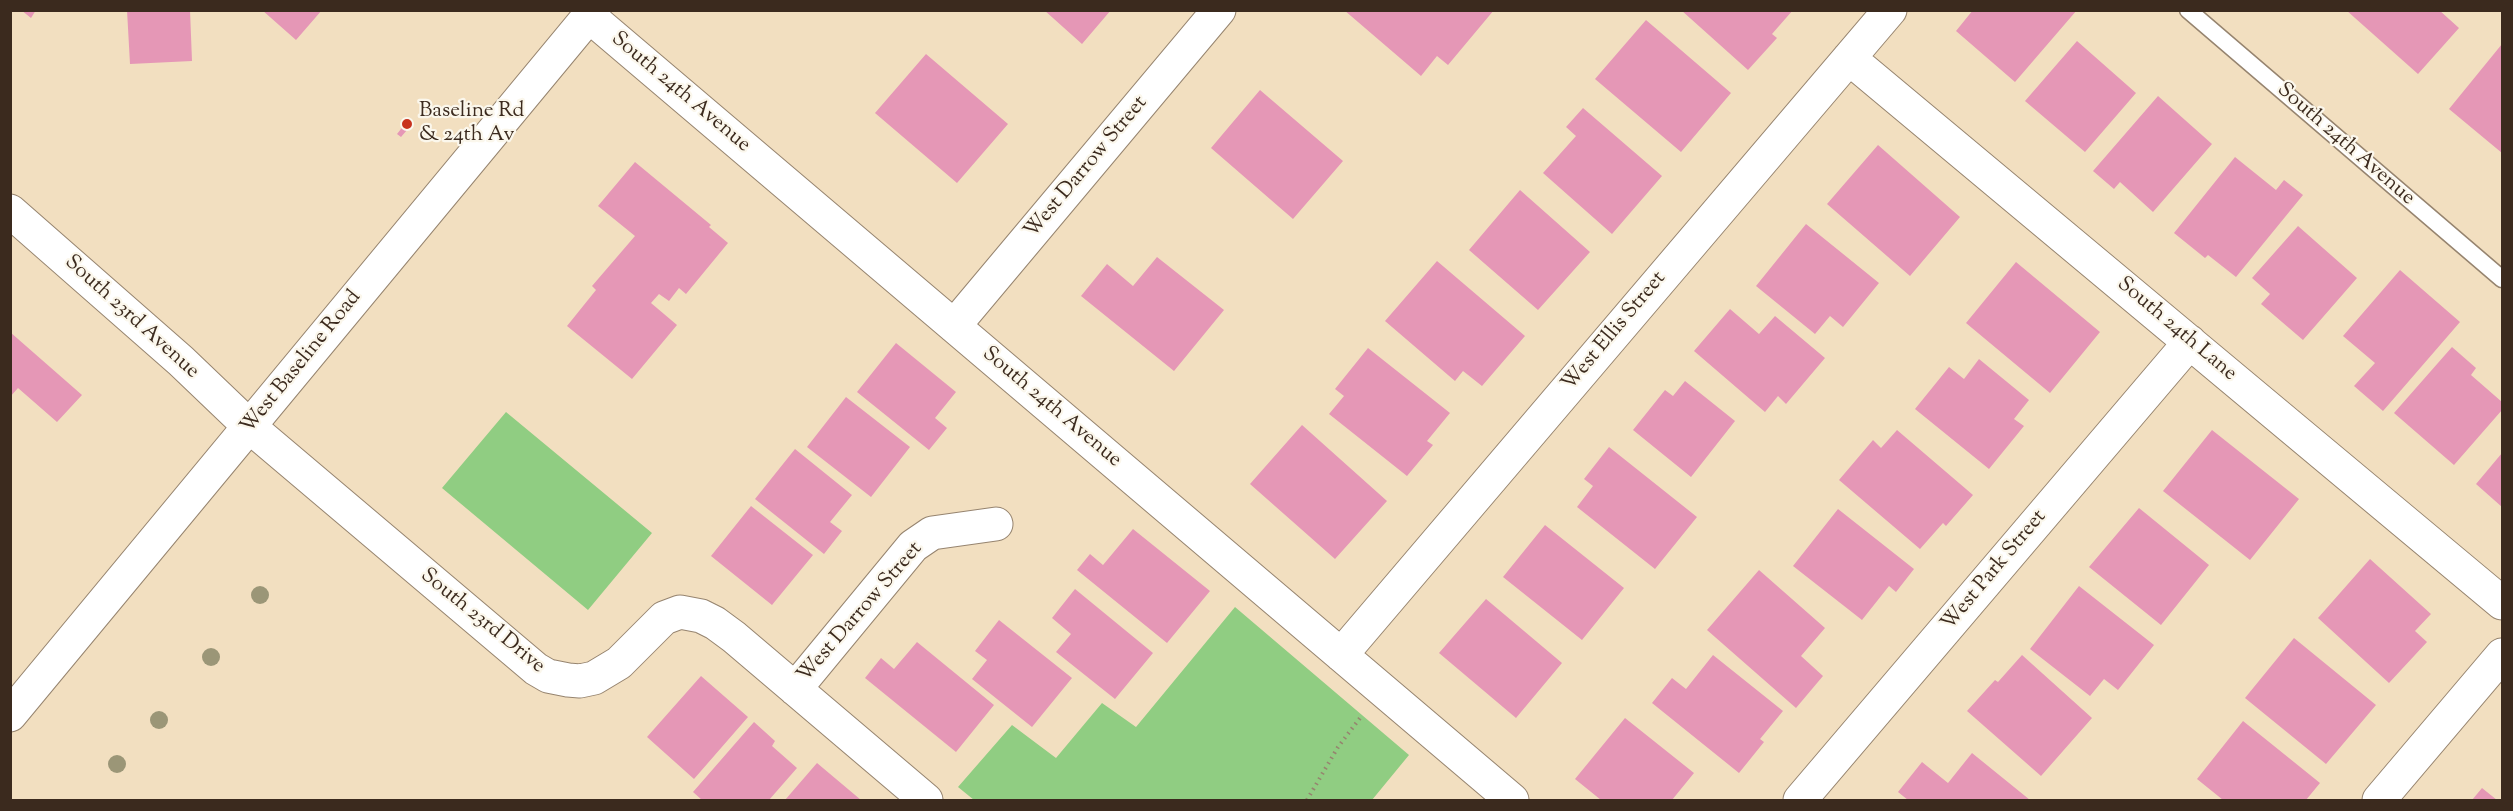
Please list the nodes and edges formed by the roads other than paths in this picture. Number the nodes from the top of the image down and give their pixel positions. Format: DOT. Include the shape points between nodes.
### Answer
graph roads {
  1 [pos="1219,10"];
  2 [pos="1890,10"];
  3 [pos="2188,10"];
  4 [pos="591,13"];
  5 [pos="1849,58"];
  6 [pos="10,211"];
  7 [pos="2502,279"];
  8 [pos="954,326"];
  9 [pos="2190,342"];
  10 [pos="250,427"];
  11 [pos="996,524"];
  12 [pos="2502,603"];
  13 [pos="1341,655"];
  14 [pos="2502,655"];
  15 [pos="795,689"];
  16 [pos="10,715"];
  17 [pos="926,801"];
  18 [pos="1512,801"];
  19 [pos="1800,801"];
  20 [pos="2379,801"];
  1 -- 8 [label="street, West Darrow Street"];
  2 -- 5 [label="street, West Ellis Street"];
  3 -- 7 [label="lane, South 24th Avenue"];
  4 -- 8 [label="street, South 24th Avenue"];
  4 -- 10 [label="street, West Baseline Road"];
  5 -- 9 [label="street, South 24th Lane"];
  5 -- 13 [label="street, West Ellis Street"];
  6 -- 10 [label="street, South 23rd Avenue"];
  8 -- 13 [label="street, South 24th Avenue"];
  9 -- 12 [label="street, South 24th Lane"];
  9 -- 19 [label="street, West Park Street"];
  10 -- 15 [label="street, South 23rd Drive" via="548,676 580,681 594,678 619,663 664,618 680,612 715,623"];
  10 -- 16 [label="street, West Baseline Road"];
  11 -- 15 [label="street, West Darrow Street" via="932,534 913,546"];
  13 -- 18 [label="street, South 24th Avenue"];
  14 -- 20 [label="street"];
  15 -- 17 [label="street, South 23rd Drive"];
}
